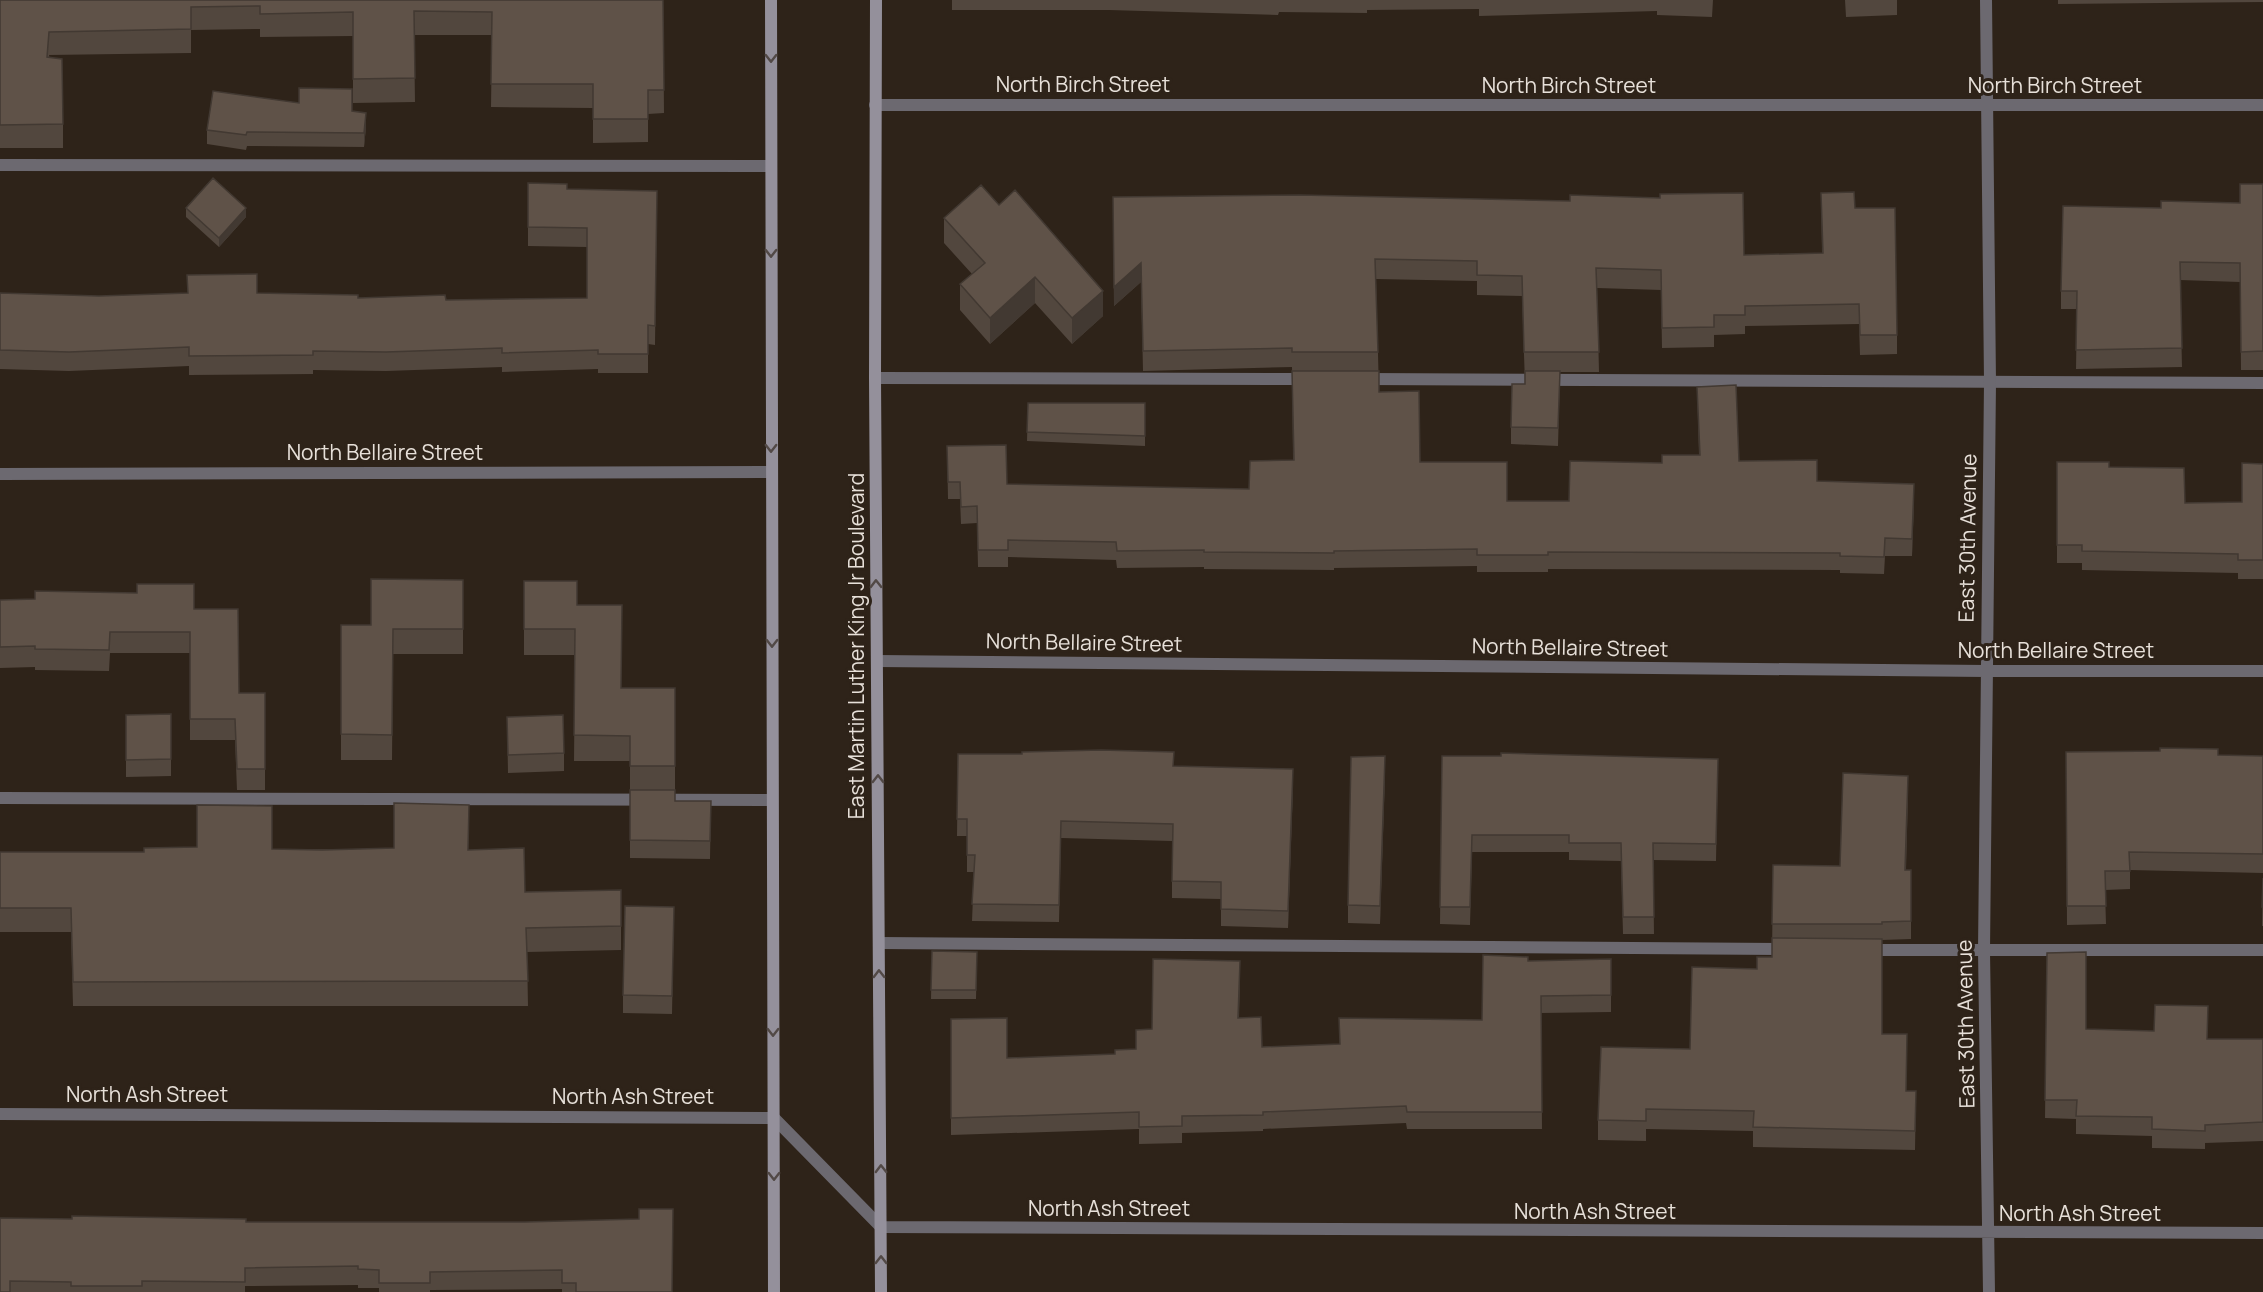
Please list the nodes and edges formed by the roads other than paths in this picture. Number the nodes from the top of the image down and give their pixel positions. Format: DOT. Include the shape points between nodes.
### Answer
graph roads {
  1 [pos="771,0"];
  2 [pos="876,0"];
  3 [pos="1986,0"];
  4 [pos="875,105"];
  5 [pos="2263,105"];
  6 [pos="1987,106"];
  7 [pos="0,165"];
  8 [pos="771,166"];
  9 [pos="874,378"];
  10 [pos="1321,379"];
  11 [pos="1356,379"];
  12 [pos="1990,382"];
  13 [pos="2263,383"];
  14 [pos="771,472"];
  15 [pos="0,474"];
  16 [pos="877,660"];
  17 [pos="1986,671"];
  18 [pos="2263,671"];
  19 [pos="0,798"];
  20 [pos="772,800"];
  21 [pos="879,943"];
  22 [pos="1805,950"];
  23 [pos="1852,950"];
  24 [pos="2263,950"];
  25 [pos="1984,951"];
  26 [pos="0,1114"];
  27 [pos="774,1118"];
  28 [pos="881,1227"];
  29 [pos="2263,1233"];
  30 [pos="1988,1234"];
  31 [pos="774,1292"];
  32 [pos="881,1292"];
  33 [pos="1989,1292"];
  1 -- 8 [label="main road, one-way"];
  2 -- 4 [label="main road, East Martin Luther King Jr Boulevard"];
  3 -- 6 [label="street, East 30th Avenue"];
  4 -- 6 [label="street, North Birch Street"];
  4 -- 9 [label="main road, East Martin Luther King Jr Boulevard"];
  5 -- 6 [label="street, North Birch Street"];
  6 -- 12 [label="street, East 30th Avenue"];
  7 -- 8 [label="street"];
  8 -- 14 [label="main road, one-way"];
  9 -- 10 [label="street"];
  16 -- 9 [label="main road, East Martin Luther King Jr Boulevard, one-way"];
  11 -- 12 [label="street"];
  12 -- 13 [label="street"];
  12 -- 17 [label="street, East 30th Avenue"];
  14 -- 15 [label="street, North Bellaire Street"];
  14 -- 20 [label="main road, one-way"];
  16 -- 17 [label="street, North Bellaire Street"];
  21 -- 16 [label="main road, East Martin Luther King Jr Boulevard, one-way"];
  17 -- 18 [label="street, North Bellaire Street"];
  17 -- 25 [label="street, East 30th Avenue"];
  19 -- 20 [label="street"];
  20 -- 27 [label="main road, one-way"];
  21 -- 22 [label="street"];
  28 -- 21 [label="main road, East Martin Luther King Jr Boulevard, one-way"];
  23 -- 25 [label="street"];
  24 -- 25 [label="street"];
  25 -- 30 [label="street, East 30th Avenue"];
  26 -- 27 [label="street, North Ash Street"];
  27 -- 28 [label="street"];
  27 -- 31 [label="main road, one-way"];
  28 -- 30 [label="street, North Ash Street"];
  32 -- 28 [label="main road, East Martin Luther King Jr Boulevard, one-way"];
  29 -- 30 [label="street, North Ash Street"];
  30 -- 33 [label="street, East 30th Avenue"];
}
